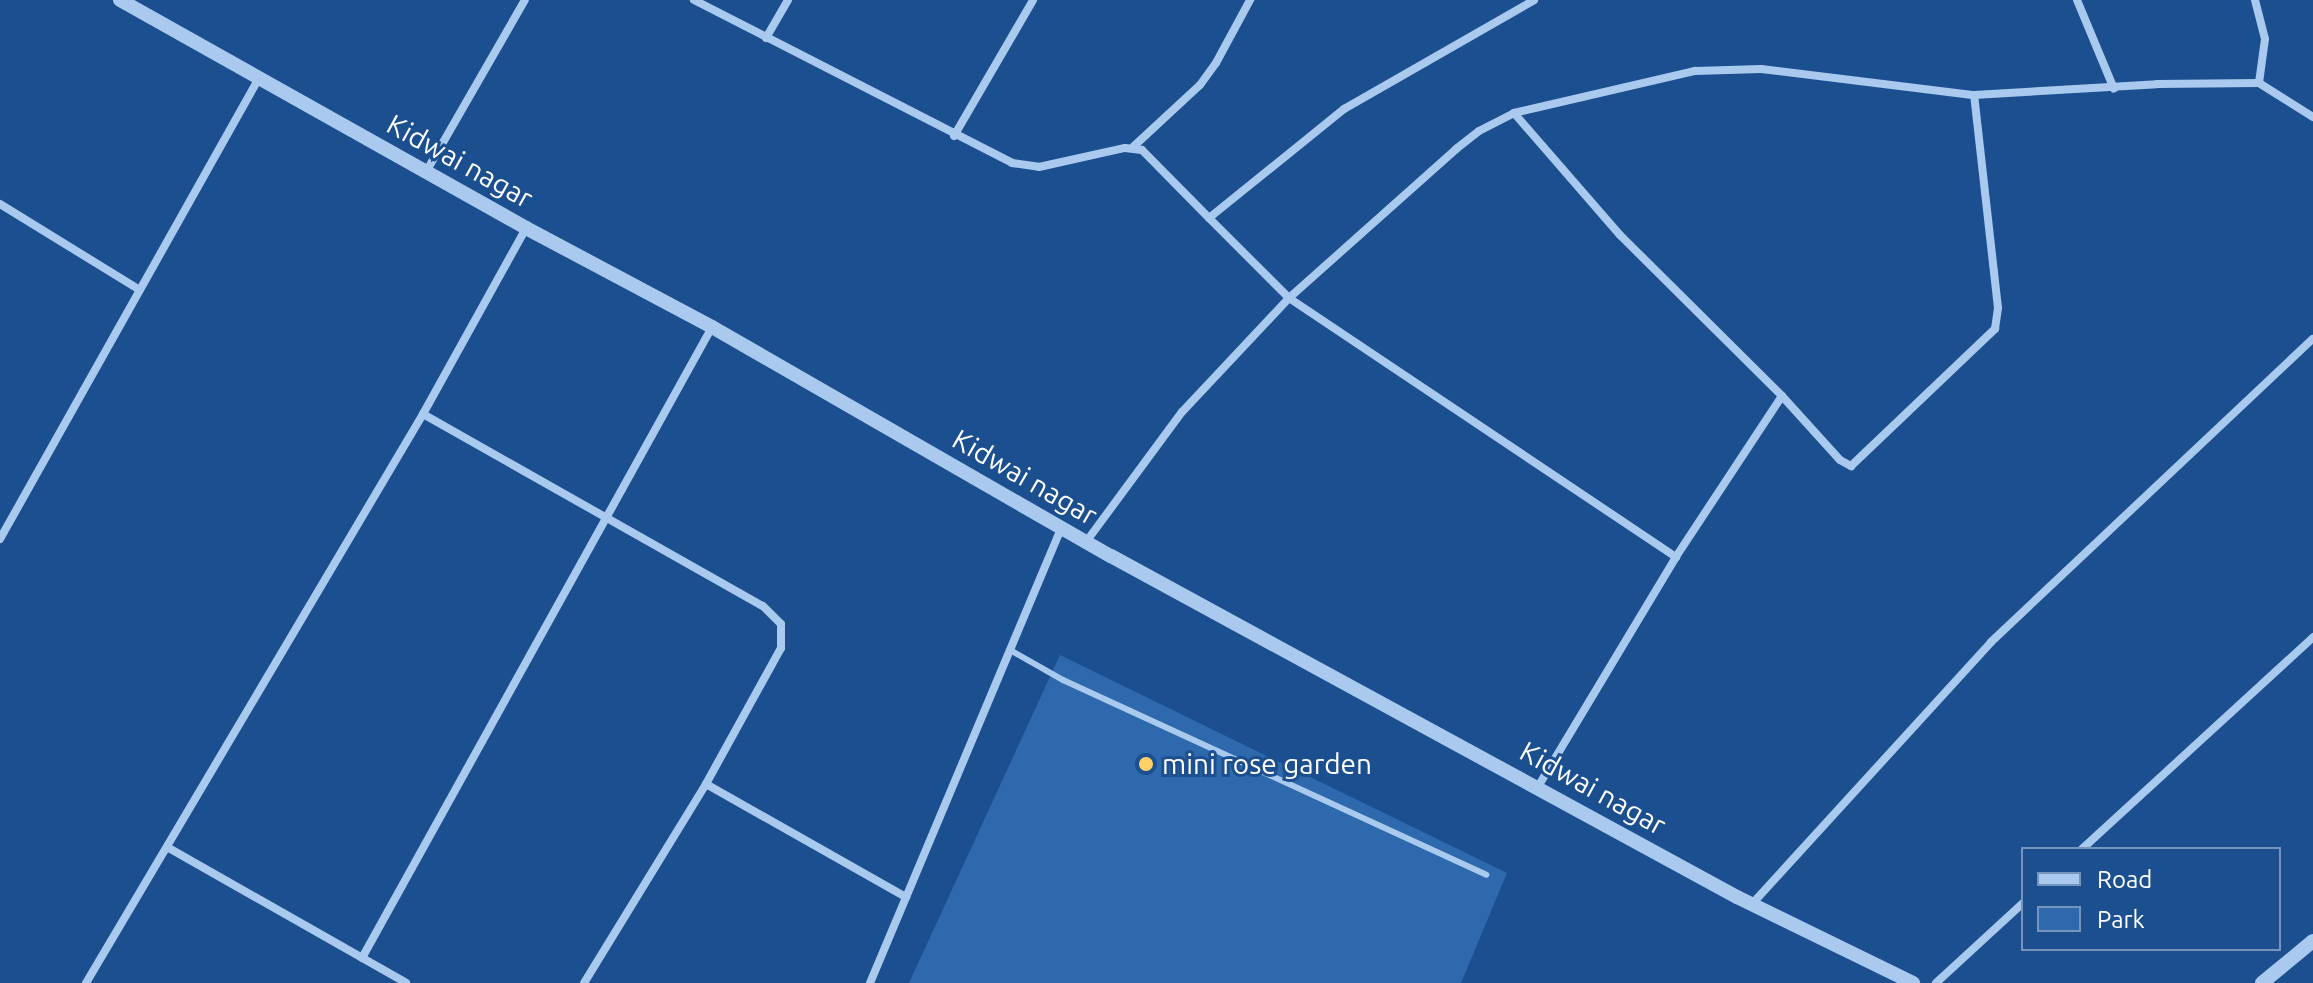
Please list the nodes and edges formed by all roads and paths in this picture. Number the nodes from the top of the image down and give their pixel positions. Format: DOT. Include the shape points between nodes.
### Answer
graph roads {
  1 [pos="120,0"];
  2 [pos="525,0"];
  3 [pos="694,0"];
  4 [pos="788,0"];
  5 [pos="1033,0"];
  6 [pos="1250,0"];
  7 [pos="1534,0"];
  8 [pos="2077,0"];
  9 [pos="2255,0"];
  10 [pos="766,38"];
  11 [pos="259,78"];
  12 [pos="2259,83"];
  13 [pos="2114,89"];
  14 [pos="1974,95"];
  15 [pos="1514,113"];
  16 [pos="2313,117"];
  17 [pos="954,136"];
  18 [pos="1133,147"];
  19 [pos="426,172"];
  20 [pos="0,204"];
  21 [pos="1209,218"];
  22 [pos="526,228"];
  23 [pos="140,290"];
  24 [pos="1289,298"];
  25 [pos="712,327"];
  26 [pos="2313,339"];
  27 [pos="1782,396"];
  28 [pos="423,414"];
  29 [pos="607,518"];
  30 [pos="1061,528"];
  31 [pos="0,539"];
  32 [pos="1086,542"];
  33 [pos="1676,557"];
  34 [pos="2313,637"];
  35 [pos="1010,650"];
  36 [pos="706,784"];
  37 [pos="1538,787"];
  38 [pos="167,847"];
  39 [pos="2084,847"];
  40 [pos="1486,875"];
  41 [pos="906,897"];
  42 [pos="1752,904"];
  43 [pos="2021,905"];
  44 [pos="2313,941"];
  45 [pos="362,958"];
  46 [pos="86,983"];
  47 [pos="406,983"];
  48 [pos="584,983"];
  49 [pos="870,983"];
  50 [pos="1913,983"];
  51 [pos="1936,983"];
  52 [pos="2262,983"];
  1 -- 11 [label="street, Kidwai nagar"];
  2 -- 19 [label="street"];
  3 -- 10 [label="street"];
  4 -- 10 [label="street"];
  5 -- 17 [label="street"];
  6 -- 18 [label="street" via="1200,85"];
  7 -- 21 [label="street" via="1344,109"];
  8 -- 13 [label="street"];
  9 -- 12 [label="street" via="2265,39"];
  10 -- 17 [label="street"];
  11 -- 19 [label="street, Kidwai nagar"];
  11 -- 23 [label="street"];
  12 -- 13 [label="street"];
  12 -- 16 [label="street"];
  13 -- 14 [label="street"];
  14 -- 15 [label="street" via="1761,69 1695,71"];
  14 -- 27 [label="street" via="1998,308 1995,329 1851,466"];
  15 -- 24 [label="street" via="1456,149"];
  15 -- 27 [label="street" via="1620,235"];
  17 -- 18 [label="street" via="1027,166 1056,165"];
  18 -- 21 [label="street" via="1152,157"];
  19 -- 22 [label="street, Kidwai nagar"];
  20 -- 23 [label="street"];
  21 -- 24 [label="street"];
  22 -- 25 [label="street, Kidwai nagar"];
  22 -- 28 [label="street"];
  23 -- 31 [label="street"];
  24 -- 32 [label="street" via="1182,412"];
  24 -- 33 [label="street"];
  25 -- 29 [label="street"];
  25 -- 30 [label="street, Kidwai nagar"];
  26 -- 42 [label="street" via="1991,642"];
  27 -- 33 [label="street"];
  28 -- 29 [label="street"];
  28 -- 38 [label="street"];
  29 -- 36 [label="street" via="763,606 781,624 781,648"];
  29 -- 45 [label="street"];
  30 -- 32 [label="street, Kidwai nagar"];
  30 -- 35 [label="street"];
  32 -- 37 [label="street, Kidwai nagar"];
  33 -- 37 [label="street"];
  34 -- 39 [label="street"];
  35 -- 40 [label="lane" via="1063,680"];
  35 -- 41 [label="street"];
  36 -- 41 [label="street"];
  36 -- 48 [label="street"];
  37 -- 42 [label="street, Kidwai nagar"];
  38 -- 45 [label="street"];
  38 -- 46 [label="street"];
  41 -- 49 [label="street"];
  42 -- 50 [label="street, Kidwai nagar"];
  43 -- 51 [label="street"];
  44 -- 52 [label="street"];
  45 -- 47 [label="street"];
}
